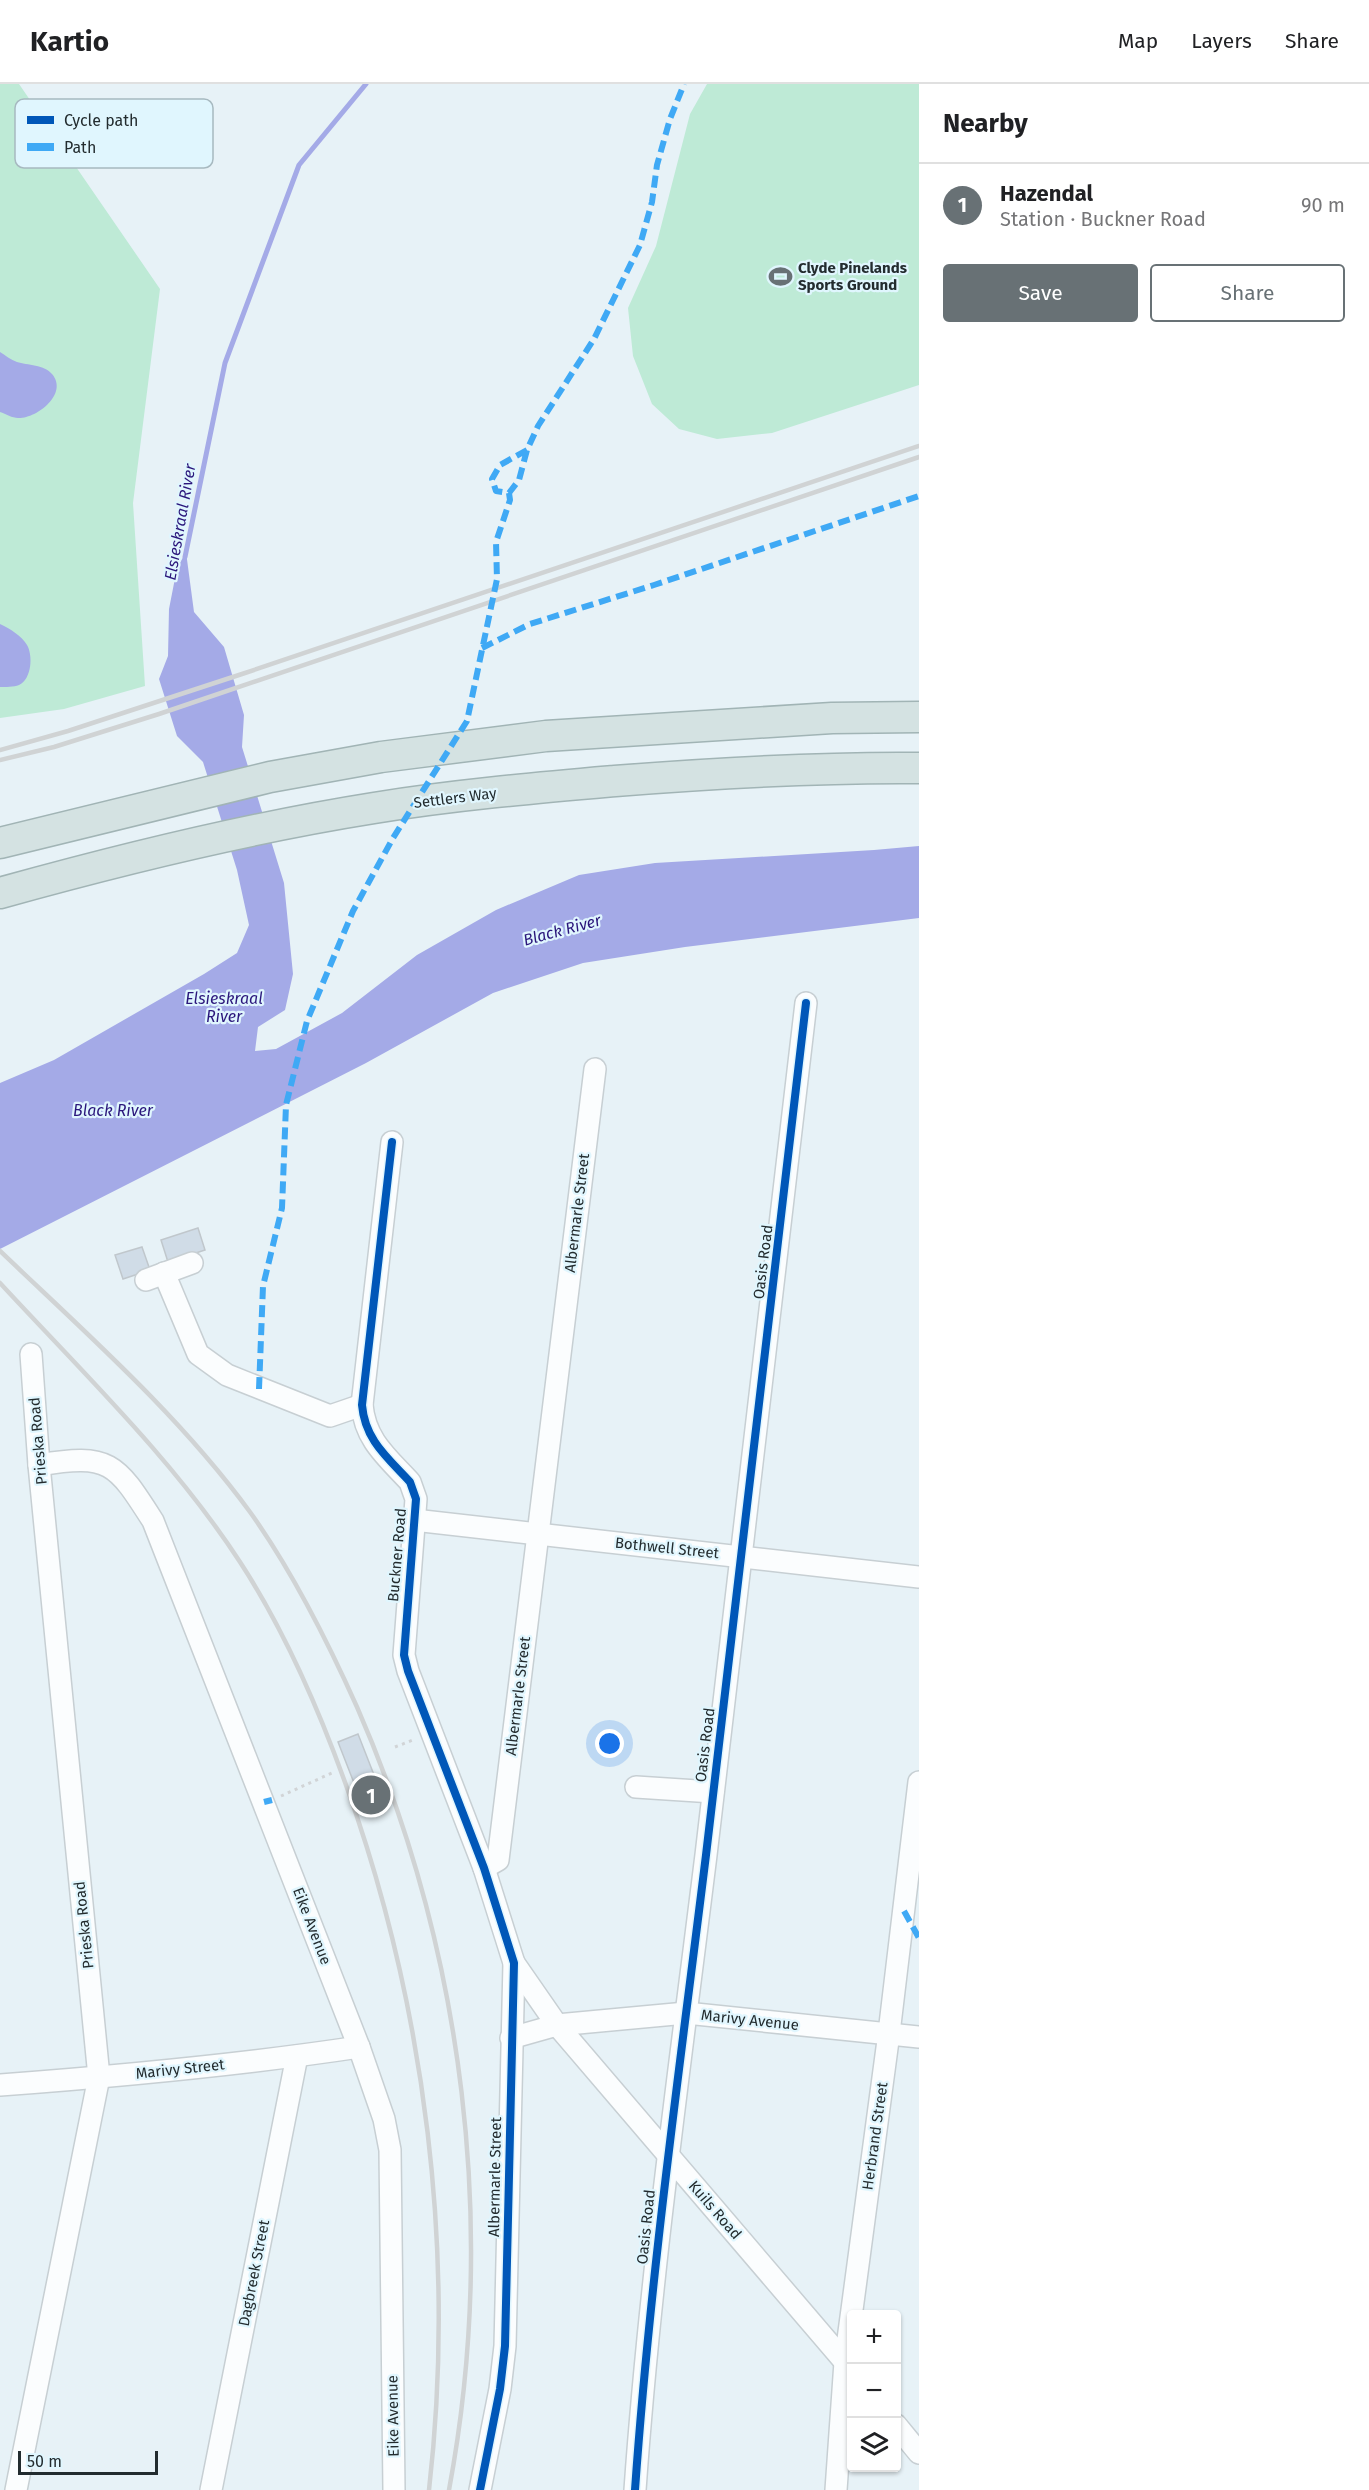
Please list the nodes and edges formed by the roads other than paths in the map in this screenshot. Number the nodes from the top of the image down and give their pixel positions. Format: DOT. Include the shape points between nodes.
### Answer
graph roads {
  1 [pos="919,717"];
  2 [pos="919,768"];
  3 [pos="0,843"];
  4 [pos="0,893"];
  5 [pos="806,1003"];
  6 [pos="595,1069"];
  7 [pos="392,1142"];
  8 [pos="192,1263"];
  9 [pos="31,1353"];
  10 [pos="362,1405"];
  11 [pos="39,1465"];
  12 [pos="414,1520"];
  13 [pos="538,1533"];
  14 [pos="742,1556"];
  15 [pos="919,1577"];
  16 [pos="919,1782"];
  17 [pos="636,1786"];
  18 [pos="713,1792"];
  19 [pos="484,1868"];
  20 [pos="514,1963"];
  21 [pos="686,2013"];
  22 [pos="557,2025"];
  23 [pos="889,2033"];
  24 [pos="919,2037"];
  25 [pos="511,2038"];
  26 [pos="359,2047"];
  27 [pos="297,2056"];
  28 [pos="99,2077"];
  29 [pos="0,2085"];
  30 [pos="668,2155"];
  31 [pos="848,2364"];
  32 [pos="847,2365"];
  33 [pos="847,2376"];
  34 [pos="901,2430"];
  35 [pos="919,2453"];
  36 [pos="16,2490"];
  37 [pos="212,2490"];
  38 [pos="394,2490"];
  39 [pos="480,2490"];
  40 [pos="635,2490"];
  41 [pos="836,2490"];
  1 -- 3 [label="highway" via="832,718 546,736 381,757 270,777"];
  2 -- 4 [label="highway, Settlers Way" via="832,767 699,775 374,808 282,824"];
  5 -- 14 [label="street, Oasis Road"];
  6 -- 13 [label="street, Albermarle Street"];
  7 -- 10 [label="street, Buckner Road"];
  8 -- 10 [label="street" via="155,1277 198,1354 227,1375 330,1416"];
  9 -- 11 [label="street, Prieska Road"];
  10 -- 12 [label="street, Buckner Road" via="363,1423 370,1437 414,1490"];
  11 -- 26 [label="street, Eike Avenue" via="74,1459 111,1467 153,1521"];
  11 -- 28 [label="street, Prieska Road"];
  12 -- 13 [label="street, Bothwell Street"];
  12 -- 19 [label="street, Buckner Road" via="404,1655"];
  13 -- 14 [label="street, Bothwell Street"];
  13 -- 19 [label="street, Albermarle Street" via="498,1860"];
  14 -- 15 [label="street, Bothwell Street"];
  14 -- 18 [label="street, Oasis Road"];
  16 -- 23 [label="street, Herbrand Street"];
  17 -- 18 [label="street"];
  18 -- 21 [label="street, Oasis Road"];
  19 -- 20 [label="street, Albermarle Street"];
  20 -- 22 [label="street, Kuils Road"];
  20 -- 25 [label="street, Albermarle Street"];
  21 -- 22 [label="street, Marivy Avenue"];
  21 -- 23 [label="street, Marivy Avenue"];
  21 -- 30 [label="street, Oasis Road"];
  22 -- 25 [label="street, Marivy Avenue"];
  22 -- 30 [label="street, Kuils Road"];
  23 -- 24 [label="street, Marivy Avenue"];
  23 -- 31 [label="street, Herbrand Street"];
  25 -- 39 [label="street, Albermarle Street" via="505,2346 501,2389"];
  26 -- 27 [label="street, Marivy Street"];
  26 -- 38 [label="street, Eike Avenue" via="384,2119 390,2150"];
  27 -- 28 [label="street, Marivy Street"];
  27 -- 37 [label="street, Dagbreek Street"];
  28 -- 29 [label="street, Marivy Street"];
  28 -- 36 [label="street, Prieska Road"];
  30 -- 32 [label="street, Kuils Road"];
  30 -- 40 [label="street, Oasis Road"];
  33 -- 41 [label="street, Herbrand Street"];
  34 -- 35 [label="street"];
}
